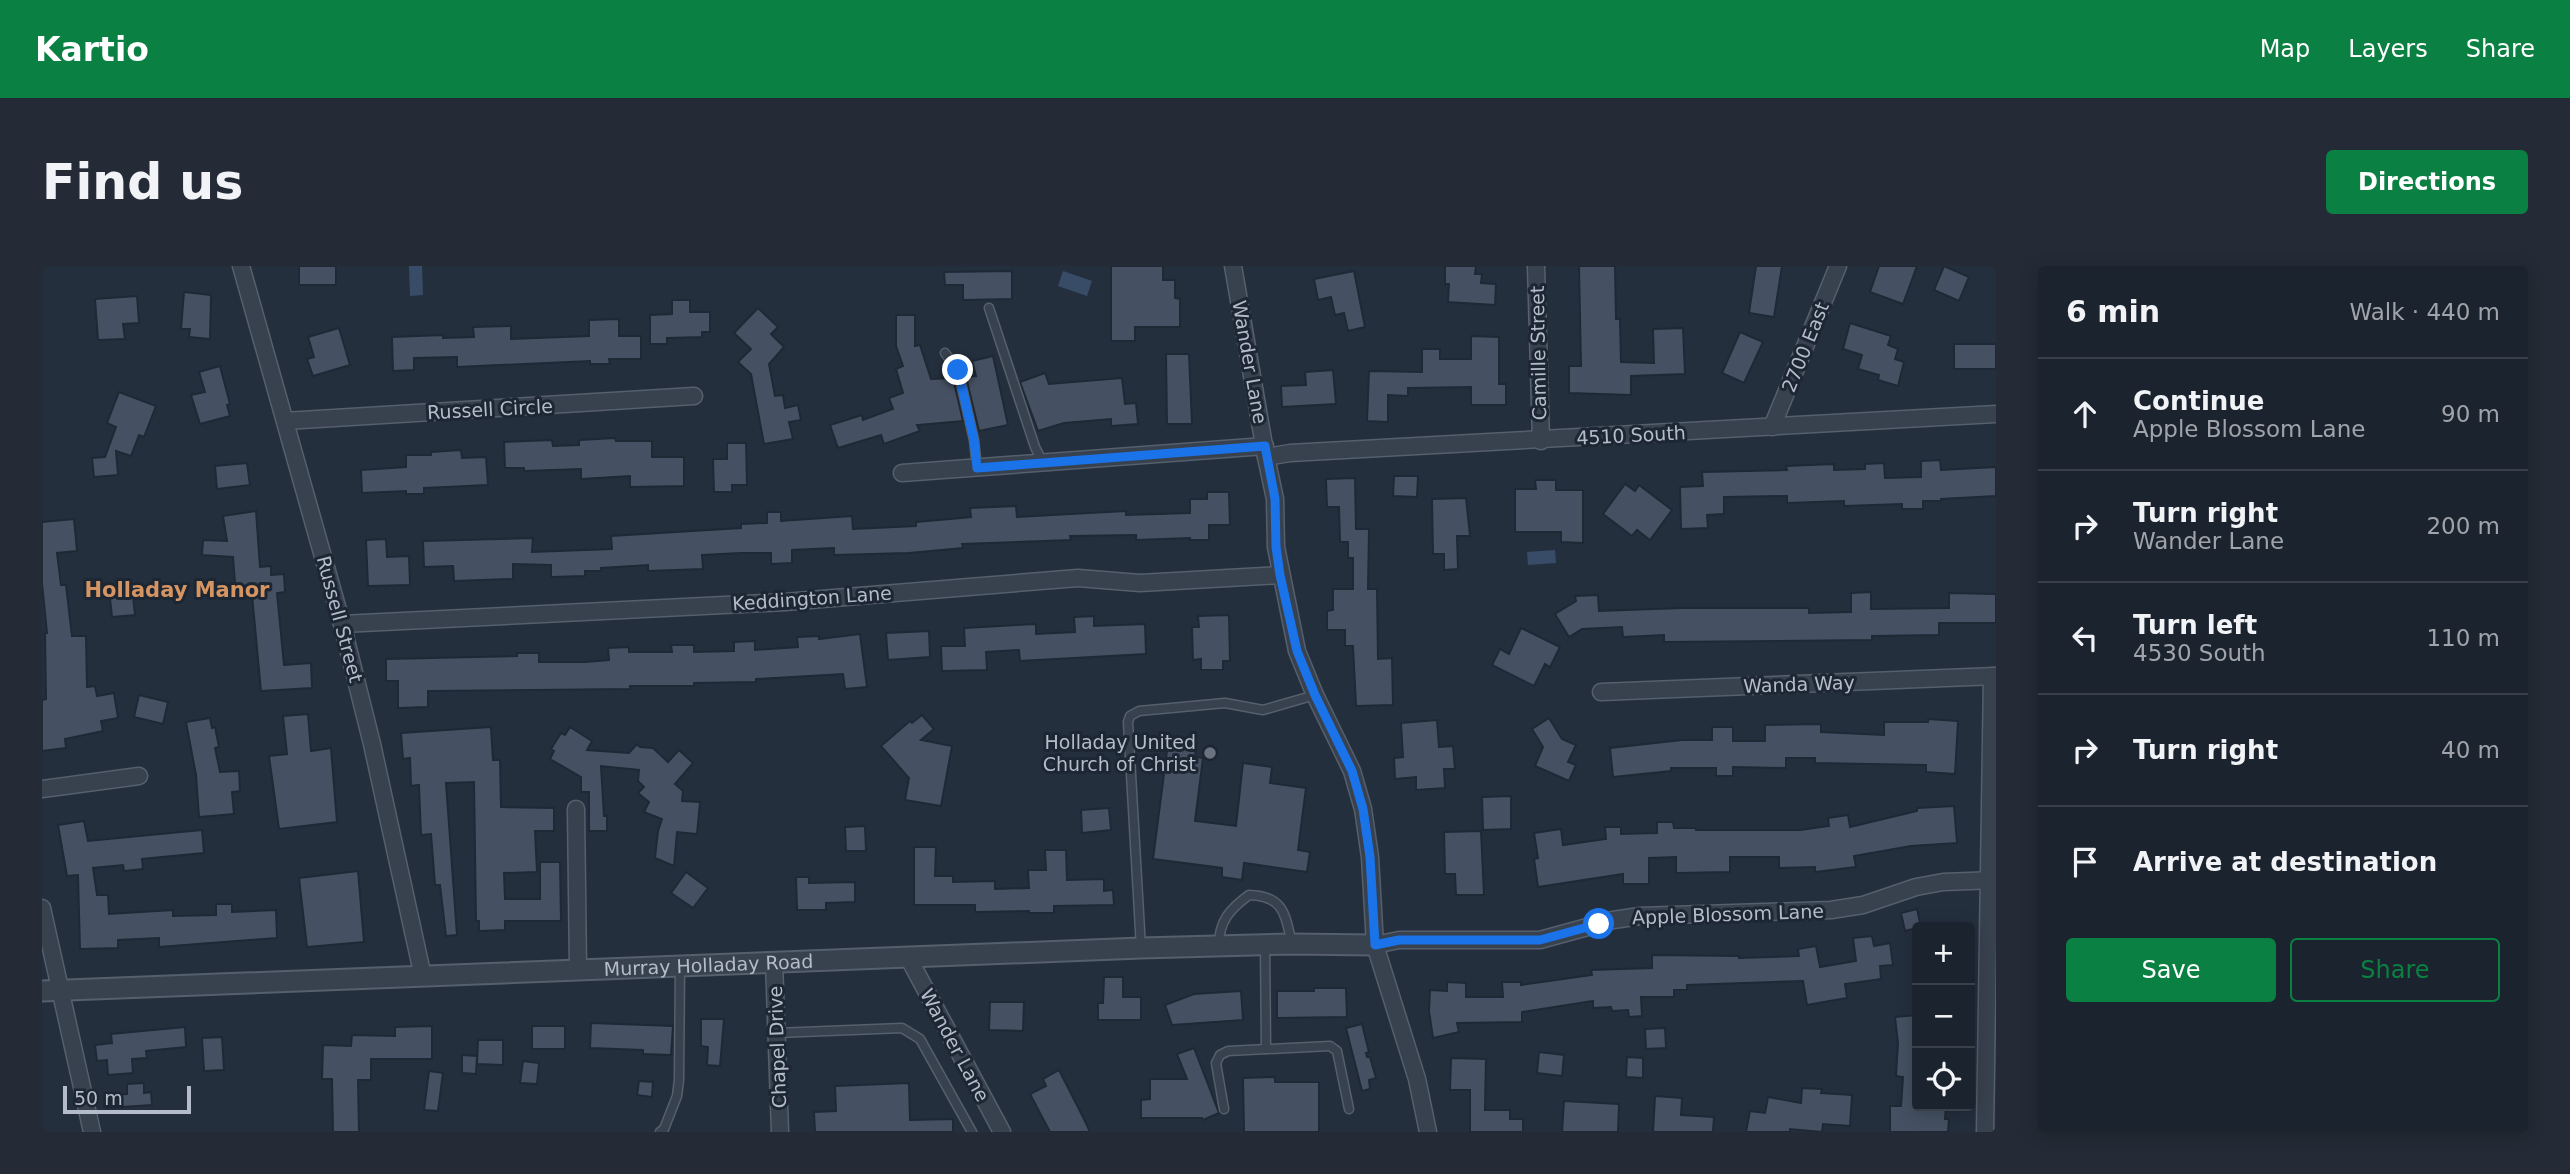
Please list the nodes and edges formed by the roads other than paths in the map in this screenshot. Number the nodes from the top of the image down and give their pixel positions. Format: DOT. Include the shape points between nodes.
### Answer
graph roads {
  1 [pos="241,266"];
  2 [pos="1233,266"];
  3 [pos="1536,266"];
  4 [pos="1838,266"];
  5 [pos="989,308"];
  6 [pos="945,354"];
  7 [pos="694,396"];
  8 [pos="1996,414"];
  9 [pos="285,421"];
  10 [pos="1772,427"];
  11 [pos="1541,440"];
  12 [pos="1265,452"];
  13 [pos="1043,463"];
  14 [pos="977,468"];
  15 [pos="902,474"];
  16 [pos="1280,575"];
  17 [pos="342,624"];
  18 [pos="1994,676"];
  19 [pos="1601,692"];
  20 [pos="1315,695"];
  21 [pos="139,776"];
  22 [pos="42,789"];
  23 [pos="576,809"];
  24 [pos="1993,881"];
  25 [pos="42,908"];
  26 [pos="1265,944"];
  27 [pos="1292,944"];
  28 [pos="1219,945"];
  29 [pos="1375,945"];
  30 [pos="1141,948"];
  31 [pos="908,957"];
  32 [pos="774,962"];
  33 [pos="680,966"];
  34 [pos="578,970"];
  35 [pos="423,977"];
  36 [pos="51,991"];
  37 [pos="777,1033"];
  38 [pos="1266,1049"];
  39 [pos="1991,1075"];
  40 [pos="1224,1109"];
  41 [pos="1349,1109"];
  42 [pos="92,1132"];
  43 [pos="660,1132"];
  44 [pos="780,1132"];
  45 [pos="972,1132"];
  46 [pos="1002,1132"];
  47 [pos="1428,1132"];
  48 [pos="1985,1132"];
  1 -- 9 [label="street, Russell Street"];
  2 -- 12 [label="street, Wander Lane"];
  3 -- 11 [label="street, Camille Street"];
  4 -- 10 [label="street, 2700 East"];
  5 -- 13 [label="lane"];
  6 -- 14 [label="lane" via="958,370"];
  7 -- 9 [label="street, Russell Circle"];
  8 -- 10 [label="street, 4510 South"];
  9 -- 17 [label="street, Russell Street"];
  10 -- 11 [label="street, 4510 South"];
  11 -- 12 [label="street, 4510 South"];
  12 -- 13 [label="street, 4510 South"];
  12 -- 16 [label="street, Wander Lane" via="1274,490"];
  13 -- 14 [label="street, 4510 South"];
  14 -- 15 [label="street, 4510 South"];
  16 -- 17 [label="street, Keddington Lane" via="1140,583 1078,578 785,601"];
  16 -- 20 [label="street, Wander Lane" via="1297,651"];
  17 -- 35 [label="street, Russell Street"];
  18 -- 19 [label="street, Wanda Way"];
  18 -- 24 [label="street"];
  20 -- 29 [label="street, Wander Lane" via="1346,759 1363,809"];
  20 -- 30 [label="lane" via="1263,710 1225,703 1139,711 1130,716"];
  21 -- 22 [label="street"];
  23 -- 34 [label="street"];
  24 -- 29 [label="street, Apple Blossom Lane" via="1943,882 1831,910 1640,916 1540,940 1399,940"];
  24 -- 39 [label="street"];
  25 -- 36 [label="street"];
  26 -- 27 [label="street, Murray Holladay Road"];
  26 -- 28 [label="street, Murray Holladay Road"];
  26 -- 38 [label="lane"];
  27 -- 28 [label="lane" via="1285,913 1277,902 1249,895 1224,918"];
  27 -- 29 [label="street, Murray Holladay Road"];
  28 -- 30 [label="street, Murray Holladay Road"];
  29 -- 47 [label="street, Wander Lane" via="1418,1079"];
  30 -- 31 [label="street, Murray Holladay Road"];
  31 -- 32 [label="street, Murray Holladay Road"];
  31 -- 46 [label="street, Wander Lane"];
  32 -- 33 [label="street, Murray Holladay Road"];
  32 -- 37 [label="street, Chapel Drive"];
  33 -- 34 [label="street, Murray Holladay Road"];
  33 -- 43 [label="lane" via="677,1096"];
  34 -- 35 [label="street, Murray Holladay Road"];
  35 -- 36 [label="street, Murray Holladay Road"];
  36 -- 42 [label="street"];
  37 -- 44 [label="street, Chapel Drive"];
  37 -- 45 [label="lane" via="902,1028 920,1040"];
  38 -- 40 [label="lane" via="1220,1055 1216,1063"];
  38 -- 41 [label="lane" via="1336,1049"];
  39 -- 48 [label="street"];
}
